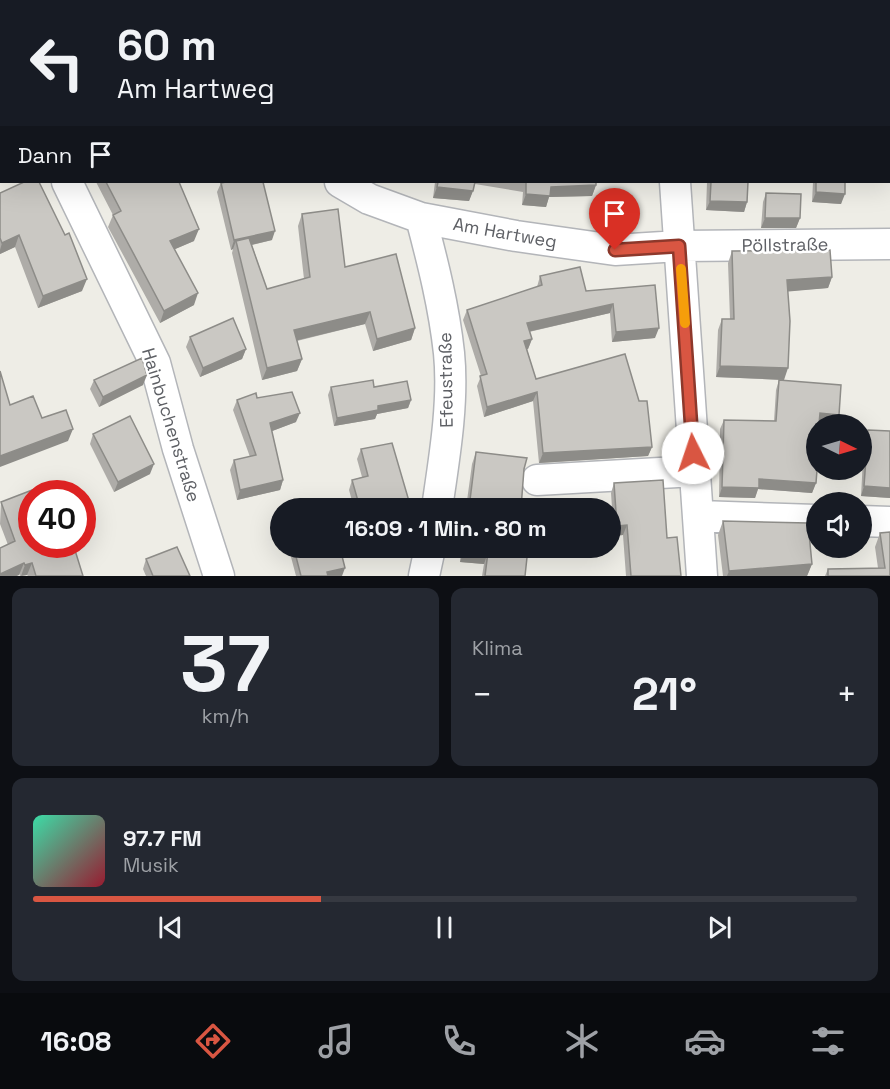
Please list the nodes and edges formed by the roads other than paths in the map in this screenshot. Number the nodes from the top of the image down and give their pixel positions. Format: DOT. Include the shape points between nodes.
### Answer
graph roads {
  1 [pos="67,183"];
  2 [pos="344,183"];
  3 [pos="675,183"];
  4 [pos="372,190"];
  5 [pos="421,218"];
  6 [pos="890,244"];
  7 [pos="679,246"];
  8 [pos="694,471"];
  9 [pos="537,480"];
  10 [pos="439,498"];
  11 [pos="699,516"];
  12 [pos="806,520"];
  13 [pos="872,521"];
  14 [pos="890,522"];
  15 [pos="428,558"];
  16 [pos="219,576"];
  17 [pos="424,576"];
  18 [pos="702,576"];
  1 -- 16 [label="street, Hainbuchenstraße" via="155,363"];
  2 -- 4 [label="street, Am Hartweg"];
  3 -- 7 [label="street"];
  4 -- 5 [label="street, Am Hartweg"];
  5 -- 7 [label="street, Am Hartweg" via="615,250"];
  5 -- 10 [label="street, Efeustraße" via="440,288 449,356 446,450"];
  6 -- 7 [label="street, Pöllstraße"];
  7 -- 8 [label="street"];
  8 -- 9 [label="street"];
  8 -- 11 [label="street"];
  11 -- 12 [label="street"];
  11 -- 18 [label="street"];
  13 -- 14 [label="street"];
  15 -- 17 [label="street"];
}
